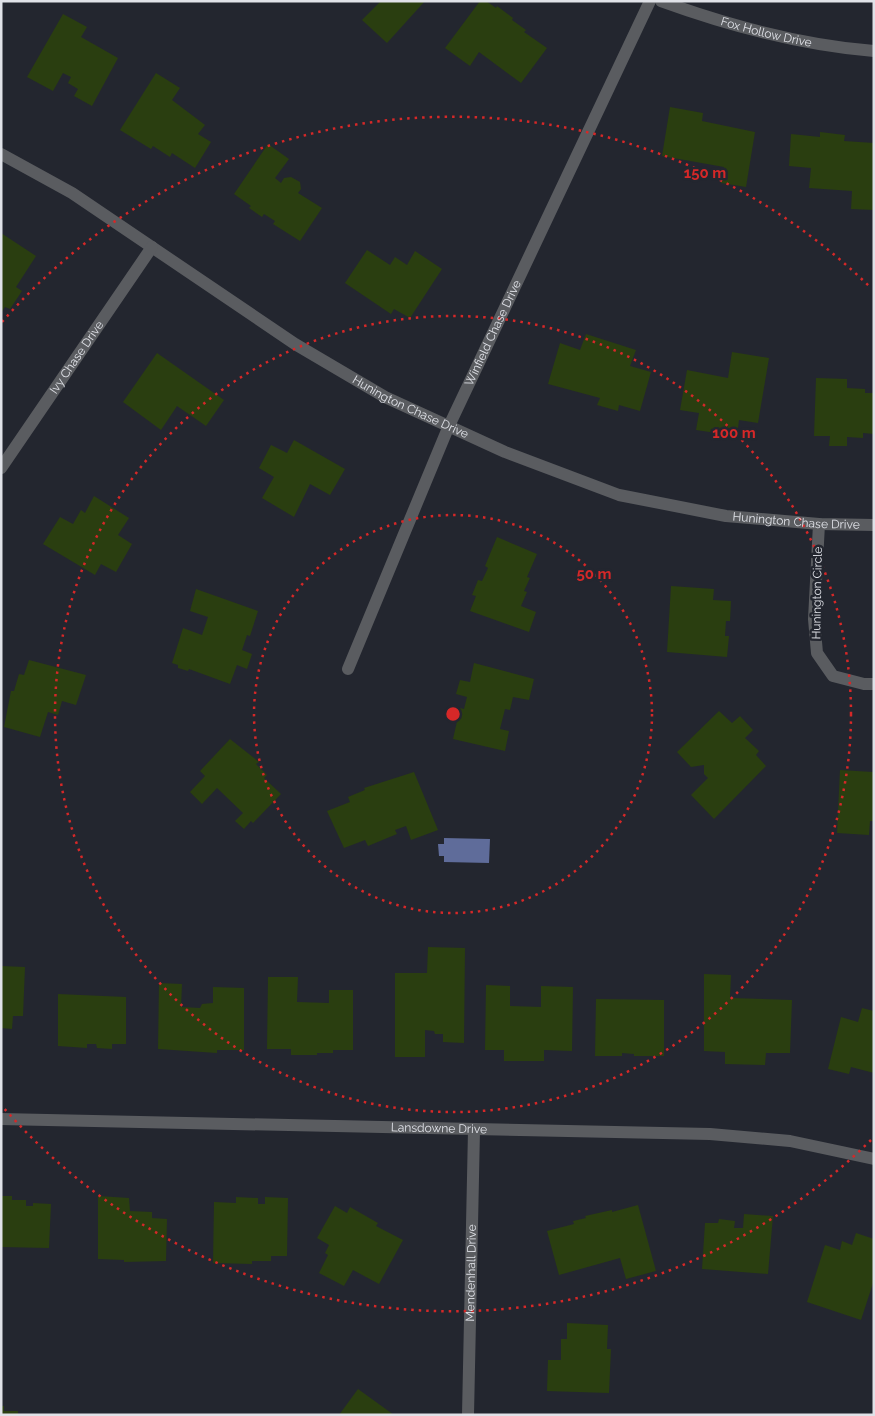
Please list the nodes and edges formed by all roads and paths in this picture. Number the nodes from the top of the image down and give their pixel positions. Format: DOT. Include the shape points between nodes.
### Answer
graph roads {
  1 [pos="650,1"];
  2 [pos="661,1"];
  3 [pos="874,51"];
  4 [pos="1,154"];
  5 [pos="152,247"];
  6 [pos="448,428"];
  7 [pos="1,468"];
  8 [pos="819,524"];
  9 [pos="874,525"];
  10 [pos="348,669"];
  11 [pos="874,684"];
  12 [pos="1,1119"];
  13 [pos="474,1130"];
  14 [pos="874,1158"];
  15 [pos="468,1415"];
  1 -- 6 [label="street, Winfield Chase Drive"];
  2 -- 3 [label="street, Fox Hollow Drive" via="732,26 827,47"];
  4 -- 5 [label="street, Hunington Chase Drive" via="72,193"];
  5 -- 6 [label="street, Hunington Chase Drive" via="295,344 385,397"];
  5 -- 7 [label="street, Ivy Chase Drive"];
  6 -- 8 [label="street, Hunington Chase Drive" via="618,494 726,516"];
  6 -- 10 [label="street, Winfield Chase Drive"];
  8 -- 9 [label="street, Hunington Chase Drive"];
  8 -- 11 [label="street, Hunington Circle" via="814,619 817,654 834,676"];
  12 -- 13 [label="street, Lansdowne Drive"];
  13 -- 14 [label="street, Lansdowne Drive" via="710,1134 790,1141"];
  13 -- 15 [label="street, Mendenhall Drive"];
}
